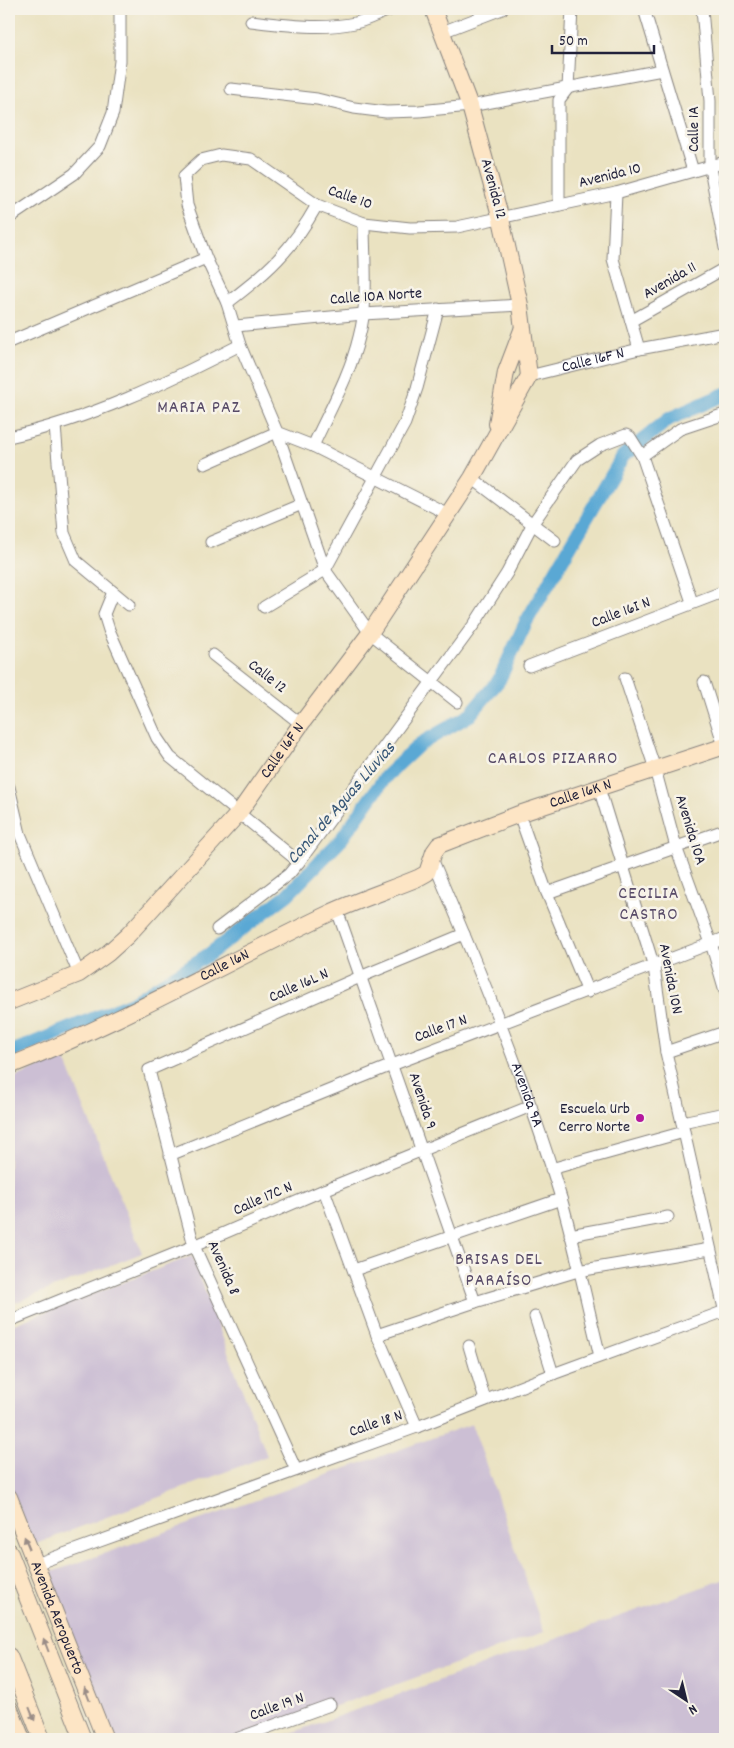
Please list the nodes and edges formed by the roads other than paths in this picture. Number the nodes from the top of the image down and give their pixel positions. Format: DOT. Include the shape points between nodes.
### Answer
graph roads {
  1 [pos="120,9"];
  2 [pos="392,9"];
  3 [pos="433,9"];
  4 [pos="502,9"];
  5 [pos="572,9"];
  6 [pos="644,9"];
  7 [pos="702,9"];
  8 [pos="250,21"];
  9 [pos="442,32"];
  10 [pos="662,70"];
  11 [pos="568,88"];
  12 [pos="231,89"];
  13 [pos="470,106"];
  14 [pos="725,162"];
  15 [pos="710,168"];
  16 [pos="692,171"];
  17 [pos="616,193"];
  18 [pos="318,205"];
  19 [pos="559,205"];
  20 [pos="9,218"];
  21 [pos="501,219"];
  22 [pos="364,222"];
  23 [pos="725,248"];
  24 [pos="206,258"];
  25 [pos="725,268"];
  26 [pos="227,303"];
  27 [pos="520,305"];
  28 [pos="438,309"];
  29 [pos="363,314"];
  30 [pos="631,322"];
  31 [pos="236,326"];
  32 [pos="523,329"];
  33 [pos="725,333"];
  34 [pos="9,342"];
  35 [pos="240,345"];
  36 [pos="639,349"];
  37 [pos="509,363"];
  38 [pos="528,372"];
  39 [pos="503,387"];
  40 [pos="518,395"];
  41 [pos="725,414"];
  42 [pos="55,426"];
  43 [pos="277,432"];
  44 [pos="495,436"];
  45 [pos="9,437"];
  46 [pos="313,446"];
  47 [pos="642,454"];
  48 [pos="205,464"];
  49 [pos="375,478"];
  50 [pos="472,478"];
  51 [pos="302,504"];
  52 [pos="448,514"];
  53 [pos="533,523"];
  54 [pos="556,541"];
  55 [pos="211,542"];
  56 [pos="326,570"];
  57 [pos="725,591"];
  58 [pos="113,592"];
  59 [pos="692,602"];
  60 [pos="129,605"];
  61 [pos="264,607"];
  62 [pos="370,634"];
  63 [pos="214,656"];
  64 [pos="529,666"];
  65 [pos="625,678"];
  66 [pos="434,682"];
  67 [pos="704,682"];
  68 [pos="457,702"];
  69 [pos="300,724"];
  70 [pos="725,747"];
  71 [pos="655,769"];
  72 [pos="9,787"];
  73 [pos="600,788"];
  74 [pos="238,814"];
  75 [pos="519,814"];
  76 [pos="725,830"];
  77 [pos="14,836"];
  78 [pos="676,847"];
  79 [pos="433,861"];
  80 [pos="299,862"];
  81 [pos="624,865"];
  82 [pos="547,893"];
  83 [pos="337,910"];
  84 [pos="217,930"];
  85 [pos="464,934"];
  86 [pos="725,938"];
  87 [pos="711,943"];
  88 [pos="654,967"];
  89 [pos="79,974"];
  90 [pos="360,977"];
  91 [pos="725,991"];
  92 [pos="588,992"];
  93 [pos="9,1002"];
  94 [pos="500,1024"];
  95 [pos="725,1032"];
  96 [pos="666,1052"];
  97 [pos="392,1064"];
  98 [pos="9,1066"];
  99 [pos="149,1070"];
  100 [pos="531,1106"];
  101 [pos="725,1113"];
  102 [pos="683,1127"];
  103 [pos="421,1152"];
  104 [pos="170,1155"];
  105 [pos="551,1169"];
  106 [pos="324,1190"];
  107 [pos="561,1199"];
  108 [pos="668,1217"];
  109 [pos="570,1235"];
  110 [pos="451,1236"];
  111 [pos="194,1246"];
  112 [pos="710,1249"];
  113 [pos="354,1270"];
  114 [pos="578,1271"];
  115 [pos="475,1302"];
  116 [pos="725,1312"];
  117 [pos="535,1317"];
  118 [pos="9,1320"];
  119 [pos="377,1335"];
  120 [pos="469,1346"];
  121 [pos="600,1356"];
  122 [pos="553,1374"];
  123 [pos="485,1400"];
  124 [pos="417,1427"];
  125 [pos="296,1470"];
  126 [pos="9,1497"];
  127 [pos="9,1551"];
  128 [pos="36,1564"];
  129 [pos="9,1656"];
  130 [pos="330,1705"];
  131 [pos="9,1707"];
  132 [pos="98,1724"];
  133 [pos="81,1735"];
  134 [pos="22,1739"];
  135 [pos="42,1739"];
  136 [pos="104,1739"];
  137 [pos="236,1739"];
  1 -- 20 [label="street" via="120,61 113,113 100,146 74,174"];
  2 -- 8 [label="street" via="358,22 330,26"];
  3 -- 9 [label="street, Avenida 12"];
  4 -- 9 [label="street"];
  5 -- 11 [label="street"];
  6 -- 10 [label="street"];
  7 -- 15 [label="street, Calle 1A" via="710,101"];
  9 -- 13 [label="street, Avenida 12"];
  10 -- 11 [label="street"];
  10 -- 16 [label="street"];
  11 -- 13 [label="street"];
  11 -- 19 [label="street" via="559,100"];
  12 -- 13 [label="street" via="317,99 386,112"];
  13 -- 21 [label="street, Avenida 12"];
  14 -- 15 [label="street, Avenida 10"];
  15 -- 16 [label="street, Avenida 10"];
  15 -- 23 [label="street, Calle 1A"];
  16 -- 17 [label="street, Avenida 10"];
  17 -- 19 [label="street, Avenida 10"];
  17 -- 30 [label="street" via="614,259"];
  18 -- 22 [label="street, Calle 10"];
  18 -- 24 [label="street, Calle 10" via="251,159 221,155 201,160 184,176 187,205"];
  18 -- 26 [label="street" via="301,234 266,274"];
  19 -- 21 [label="street, Avenida 10"];
  21 -- 22 [label="street, Calle 10" via="457,227 410,228"];
  21 -- 27 [label="street, Avenida 12"];
  22 -- 29 [label="street"];
  24 -- 26 [label="street"];
  24 -- 34 [label="street"];
  25 -- 30 [label="street, Avenida 11"];
  26 -- 31 [label="street"];
  27 -- 28 [label="street, Calle 10A Norte"];
  27 -- 32 [label="street, Avenida 12"];
  28 -- 29 [label="street, Calle 10A Norte"];
  28 -- 49 [label="street" via="404,423"];
  29 -- 31 [label="street, Calle 10A Norte"];
  29 -- 46 [label="street" via="349,367"];
  30 -- 36 [label="street"];
  31 -- 35 [label="street"];
  32 -- 37 [label="street, Calle 16F N"];
  32 -- 38 [label="street, Avenida 12"];
  33 -- 36 [label="street, Calle 16F N"];
  35 -- 42 [label="street" via="170,381"];
  35 -- 43 [label="street"];
  36 -- 38 [label="street, Calle 16F N"];
  37 -- 38 [label="street" via="520,362"];
  37 -- 39 [label="street, Calle 16F N"];
  38 -- 40 [label="street, Calle 16F N"];
  39 -- 40 [label="street" via="510,395"];
  39 -- 44 [label="street, Calle 16F N"];
  40 -- 44 [label="street, Calle 16F N"];
  41 -- 47 [label="street" via="680,429"];
  42 -- 45 [label="street"];
  42 -- 58 [label="street" via="64,533 76,561"];
  43 -- 46 [label="street"];
  43 -- 48 [label="street"];
  43 -- 51 [label="street"];
  44 -- 50 [label="street, Calle 16F N"];
  46 -- 49 [label="street"];
  47 -- 53 [label="street" via="626,435 577,460"];
  47 -- 59 [label="street"];
  49 -- 52 [label="street"];
  49 -- 56 [label="street"];
  50 -- 52 [label="street, Calle 16F N"];
  50 -- 53 [label="street"];
  51 -- 55 [label="street"];
  51 -- 56 [label="street"];
  52 -- 62 [label="street, Calle 16F N"];
  53 -- 54 [label="street"];
  53 -- 66 [label="street" via="507,573"];
  56 -- 61 [label="street"];
  56 -- 62 [label="street"];
  57 -- 59 [label="street, Calle 16I N"];
  58 -- 60 [label="street"];
  58 -- 74 [label="street" via="104,614 108,630 156,738 170,757"];
  59 -- 64 [label="street, Calle 16I N"];
  62 -- 66 [label="street"];
  62 -- 69 [label="street, Calle 16F N"];
  63 -- 69 [label="street, Calle 12"];
  65 -- 71 [label="street, Avenida 10A"];
  66 -- 68 [label="street"];
  66 -- 80 [label="street"];
  67 -- 70 [label="street"];
  69 -- 74 [label="street, Calle 16F N"];
  70 -- 71 [label="street, Calle 16K N"];
  71 -- 73 [label="street, Calle 16K N"];
  71 -- 78 [label="street, Avenida 10A"];
  72 -- 77 [label="street"];
  73 -- 75 [label="street, Calle 16K N"];
  73 -- 81 [label="street, Avenida 10N"];
  74 -- 80 [label="street"];
  74 -- 89 [label="street, Calle 16F N" via="128,935"];
  75 -- 79 [label="street, Calle 16K N" via="439,845"];
  75 -- 82 [label="street"];
  76 -- 78 [label="street"];
  77 -- 89 [label="street"];
  78 -- 81 [label="street"];
  78 -- 87 [label="street, Avenida 10A"];
  79 -- 83 [label="street, Calle 16N" via="427,873 418,878"];
  79 -- 85 [label="street, Avenida 9A"];
  80 -- 84 [label="street" via="289,874"];
  81 -- 82 [label="street"];
  81 -- 88 [label="street, Avenida 10N"];
  82 -- 92 [label="street"];
  83 -- 90 [label="street, Avenida 9"];
  83 -- 98 [label="street, Calle 16N" via="115,1021"];
  85 -- 90 [label="street, Calle 16L N"];
  85 -- 94 [label="street, Avenida 9A"];
  86 -- 87 [label="street, Calle 17 N"];
  87 -- 88 [label="street, Calle 17 N"];
  87 -- 91 [label="street, Avenida 10A"];
  88 -- 92 [label="street, Calle 17 N"];
  88 -- 96 [label="street, Avenida 10N"];
  89 -- 93 [label="street, Calle 16F N"];
  90 -- 97 [label="street, Avenida 9"];
  90 -- 99 [label="street, Calle 16L N"];
  92 -- 94 [label="street, Calle 17 N"];
  94 -- 97 [label="street, Calle 17 N"];
  94 -- 100 [label="street, Avenida 9A"];
  95 -- 96 [label="street"];
  96 -- 102 [label="street, Avenida 10N"];
  97 -- 103 [label="street, Avenida 9"];
  97 -- 104 [label="street, Calle 17 N"];
  99 -- 104 [label="street, Avenida 8"];
  100 -- 103 [label="street, Calle 17C N"];
  100 -- 105 [label="street, Avenida 9A"];
  101 -- 102 [label="street"];
  102 -- 105 [label="street"];
  102 -- 112 [label="street"];
  103 -- 106 [label="street, Calle 17C N"];
  103 -- 110 [label="street, Avenida 9"];
  104 -- 111 [label="street, Avenida 8"];
  105 -- 107 [label="street, Avenida 9A"];
  106 -- 111 [label="street, Calle 17C N"];
  106 -- 113 [label="street"];
  107 -- 109 [label="street, Avenida 9A"];
  107 -- 110 [label="street"];
  108 -- 109 [label="street"];
  109 -- 114 [label="street, Avenida 9A"];
  110 -- 113 [label="street"];
  110 -- 115 [label="street, Avenida 9"];
  111 -- 118 [label="street, Calle 17C N"];
  111 -- 125 [label="street, Avenida 8"];
  112 -- 114 [label="street"];
  112 -- 116 [label="street"];
  113 -- 119 [label="street"];
  114 -- 115 [label="street"];
  114 -- 121 [label="street, Avenida 9A"];
  115 -- 119 [label="street"];
  116 -- 121 [label="street, Calle 18 N"];
  117 -- 122 [label="street"];
  119 -- 124 [label="street"];
  120 -- 123 [label="street"];
  121 -- 122 [label="street, Calle 18 N"];
  122 -- 123 [label="street, Calle 18 N"];
  123 -- 124 [label="street, Calle 18 N"];
  124 -- 125 [label="street, Calle 18 N"];
  125 -- 128 [label="street, Calle 18 N"];
  128 -- 126 [label="street, Avenida Aeropuerto, one-way"];
  133 -- 127 [label="street, Avenida Aeropuerto, one-way"];
  132 -- 128 [label="street, Avenida Aeropuerto, one-way"];
  129 -- 135 [label="street, one-way"];
  130 -- 137 [label="street, Calle 19 N"];
  131 -- 134 [label="street"];
  132 -- 133 [label="street"];
  132 -- 136 [label="street, Avenida Aeropuerto"];
}
